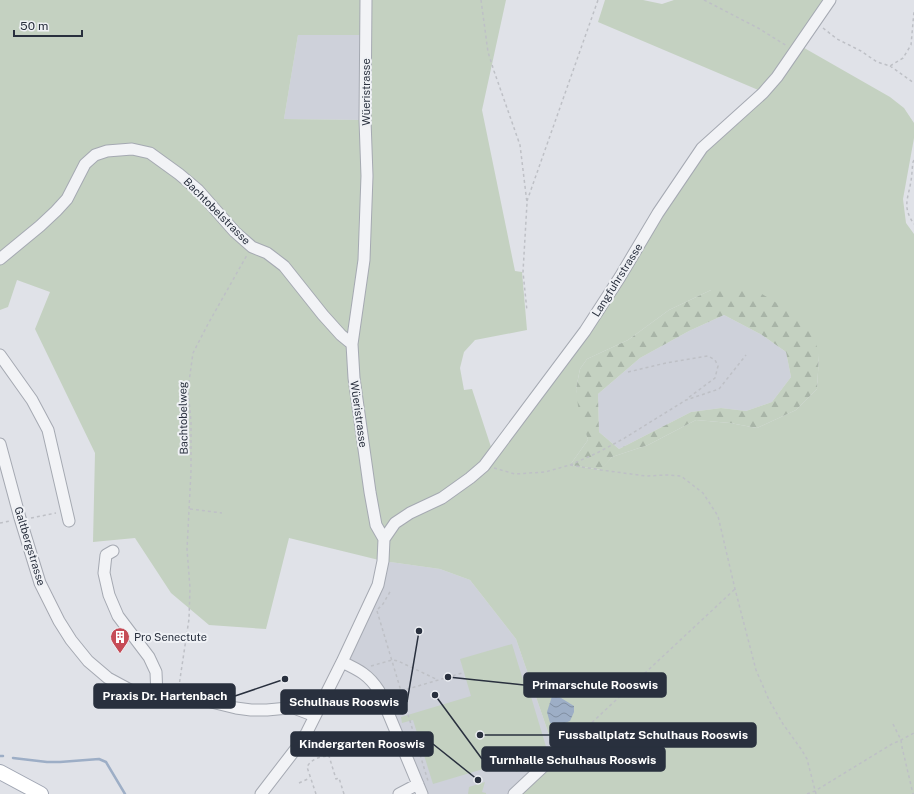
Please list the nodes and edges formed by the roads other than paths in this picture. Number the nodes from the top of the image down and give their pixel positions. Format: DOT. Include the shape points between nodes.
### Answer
graph roads {
  1 [pos="366,0"];
  2 [pos="830,0"];
  3 [pos="0,259"];
  4 [pos="352,344"];
  5 [pos="0,355"];
  6 [pos="0,444"];
  7 [pos="68,516"];
  8 [pos="384,539"];
  9 [pos="113,551"];
  10 [pos="342,662"];
  11 [pos="157,697"];
  12 [pos="315,716"];
  13 [pos="562,749"];
  14 [pos="0,772"];
  15 [pos="423,788"];
  16 [pos="41,794"];
  17 [pos="261,794"];
  18 [pos="399,794"];
  19 [pos="514,794"];
  1 -- 4 [label="street, Wüeristrasse" via="367,176 364,260"];
  2 -- 8 [label="street, Langfuhrstrasse" via="763,93 702,148 585,330 484,466 442,498 395,523"];
  3 -- 4 [label="street, Bachtobelstrasse" via="40,226 67,199 85,164 95,155 107,151 132,149 150,153 198,190 235,232 252,247 268,253 284,266 341,335"];
  4 -- 8 [label="street, Wüeristrasse" via="354,378 370,492 376,525"];
  5 -- 7 [label="street" via="32,400 48,430"];
  6 -- 11 [label="street, Galtbergstrasse" via="40,584 58,620 88,661 108,678 134,692"];
  8 -- 10 [label="street, Wüeristrasse" via="384,561 375,605"];
  9 -- 11 [label="street" via="106,555 104,573 109,595 118,616 149,658 156,672"];
  10 -- 12 [label="street, Wüeristrasse"];
  10 -- 15 [label="street" via="369,678 379,691"];
  11 -- 12 [label="street, Galtbergstrasse" via="199,698 251,710 294,708"];
  12 -- 17 [label="street, Wüeristrasse" via="301,742"];
  13 -- 19 [label="street"];
  14 -- 16 [label="main road"];
  15 -- 18 [label="street"];
}
